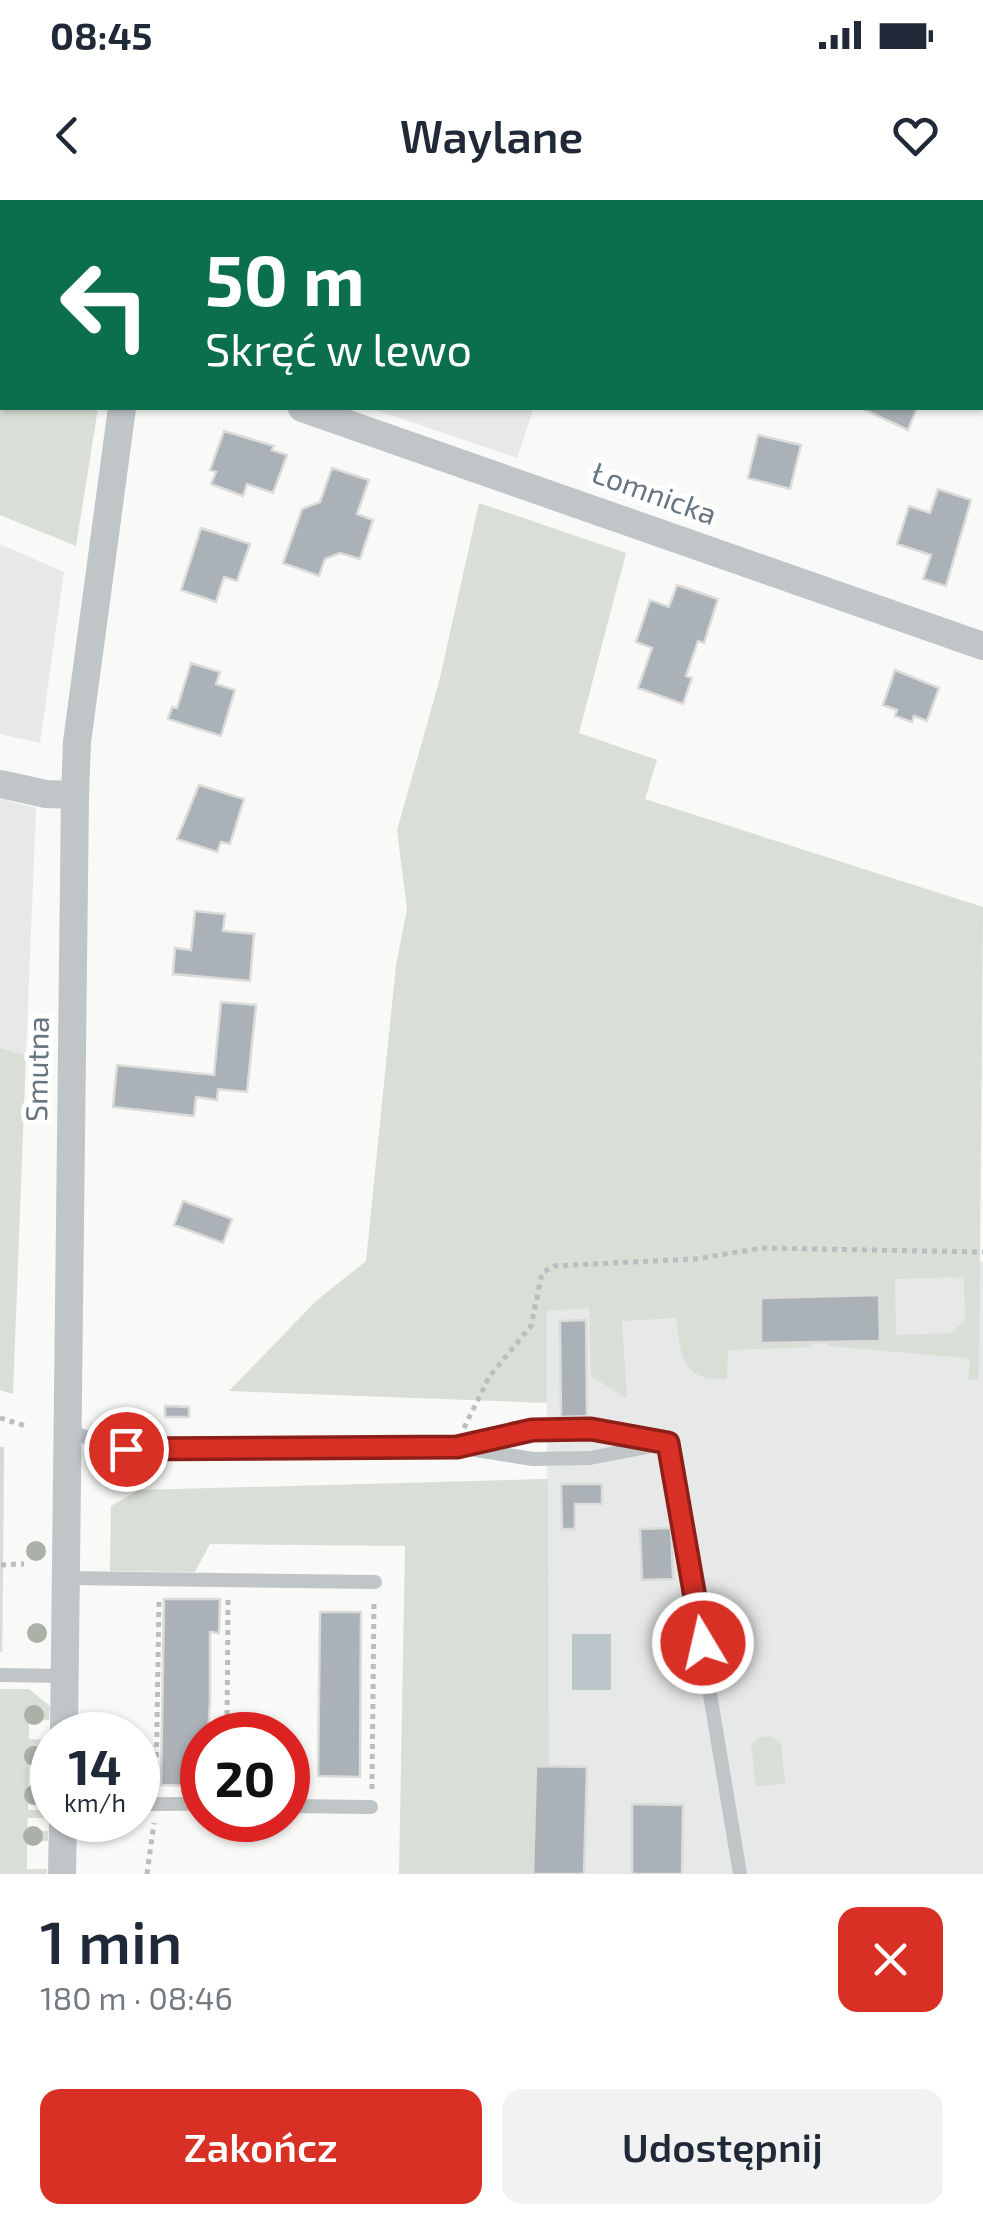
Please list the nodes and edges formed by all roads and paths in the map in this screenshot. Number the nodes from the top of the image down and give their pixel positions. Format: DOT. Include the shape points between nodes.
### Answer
graph roads {
  1 [pos="122,410"];
  2 [pos="308,410"];
  3 [pos="983,646"];
  4 [pos="0,784"];
  5 [pos="75,794"];
  6 [pos="983,1252"];
  7 [pos="0,1418"];
  8 [pos="26,1426"];
  9 [pos="66,1430"];
  10 [pos="668,1443"];
  11 [pos="457,1447"];
  12 [pos="24,1564"];
  13 [pos="2,1565"];
  14 [pos="65,1578"];
  15 [pos="375,1582"];
  16 [pos="159,1592"];
  17 [pos="228,1595"];
  18 [pos="0,1675"];
  19 [pos="64,1676"];
  20 [pos="64,1712"];
  21 [pos="155,1712"];
  22 [pos="227,1712"];
  23 [pos="310,1806"];
  24 [pos="371,1807"];
  25 [pos="63,1842"];
  26 [pos="151,1842"];
  27 [pos="62,1874"];
  28 [pos="147,1874"];
  29 [pos="740,1874"];
  1 -- 5 [label="street, Smutna"];
  2 -- 3 [label="street, Łomnicka"];
  4 -- 5 [label="street"];
  5 -- 9 [label="street, Smutna"];
  6 -- 11 [label="path" via="762,1248 695,1259 554,1266 542,1273 531,1326 489,1377"];
  7 -- 8 [label="path"];
  9 -- 11 [label="lane" via="149,1450"];
  9 -- 14 [label="street, Smutna"];
  10 -- 11 [label="lane" via="590,1458 533,1459"];
  10 -- 11 [label="lane" via="604,1430 532,1430"];
  10 -- 29 [label="lane"];
  12 -- 13 [label="path"];
  14 -- 15 [label="lane"];
  14 -- 19 [label="street, Smutna"];
  15 -- 24 [label="path"];
  16 -- 21 [label="path"];
  17 -- 22 [label="path"];
  18 -- 19 [label="lane"];
  19 -- 20 [label="street, Smutna"];
  23 -- 24 [label="lane"];
  25 -- 27 [label="street"];
  26 -- 28 [label="path"];
}
